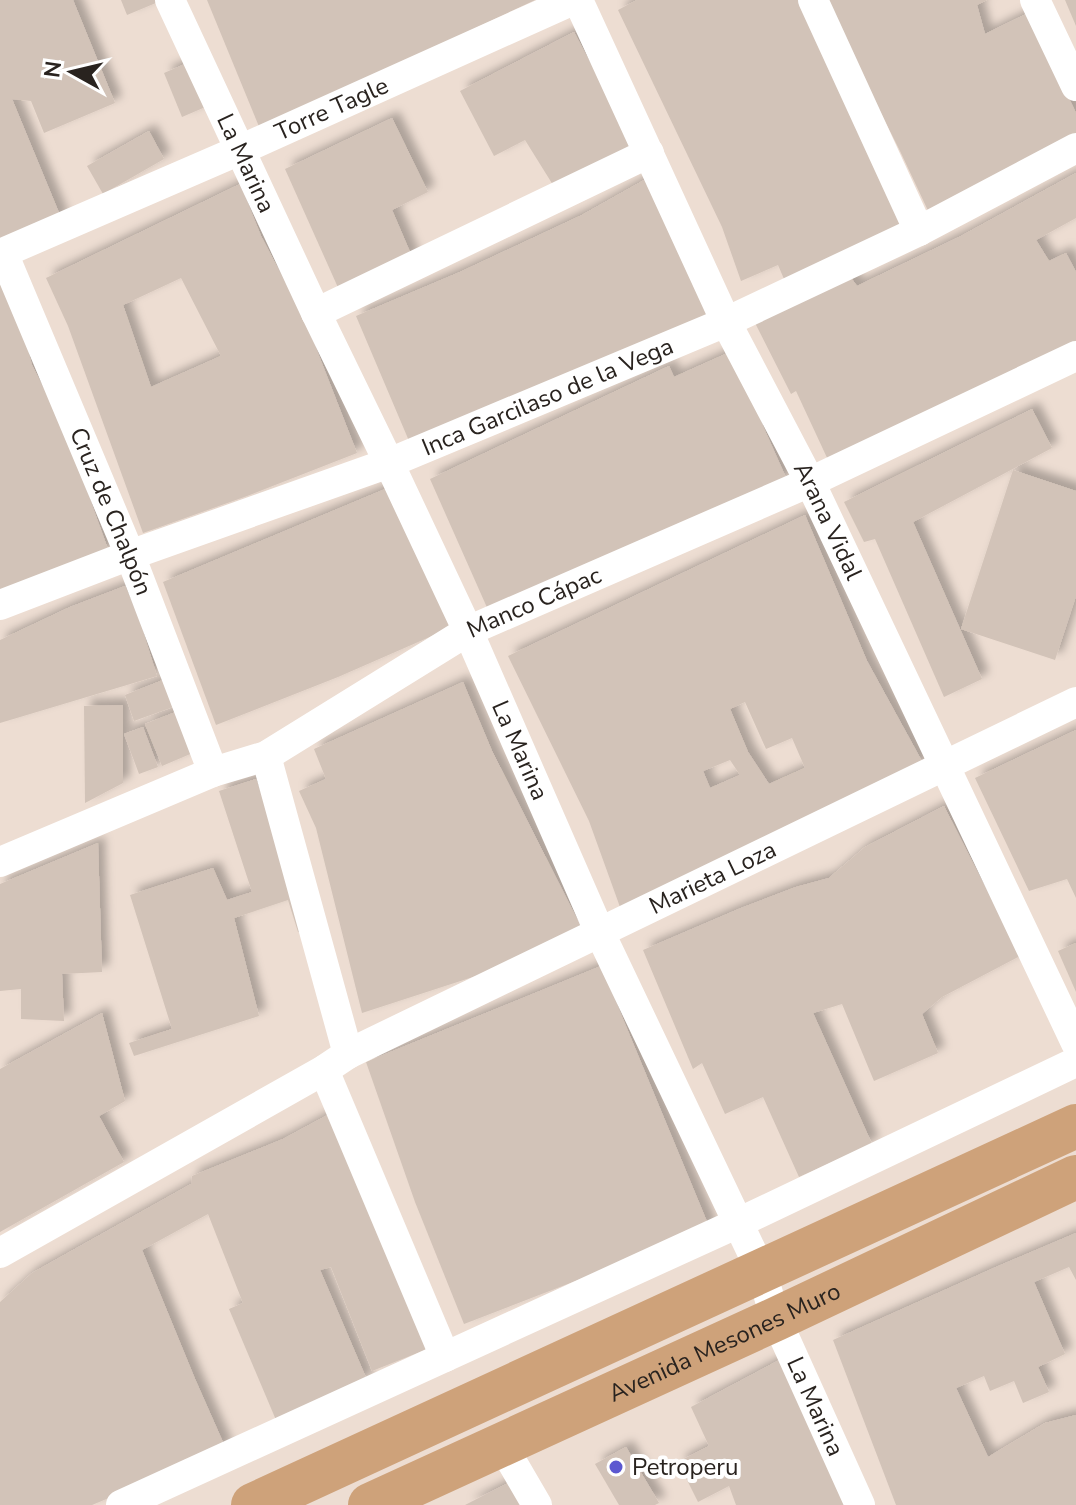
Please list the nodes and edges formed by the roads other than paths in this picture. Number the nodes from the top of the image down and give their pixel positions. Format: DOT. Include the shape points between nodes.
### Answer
graph roads {
  1 [pos="170,0"];
  2 [pos="575,0"];
  3 [pos="813,0"];
  4 [pos="1035,0"];
  5 [pos="1076,86"];
  6 [pos="1076,148"];
  7 [pos="240,150"];
  8 [pos="649,153"];
  9 [pos="919,231"];
  10 [pos="2,254"];
  11 [pos="316,313"];
  12 [pos="726,322"];
  13 [pos="1076,356"];
  14 [pos="389,463"];
  15 [pos="810,482"];
  16 [pos="130,555"];
  17 [pos="0,605"];
  18 [pos="468,631"];
  19 [pos="1076,702"];
  20 [pos="266,756"];
  21 [pos="944,765"];
  22 [pos="213,772"];
  23 [pos="0,862"];
  24 [pos="600,933"];
  25 [pos="1076,1043"];
  26 [pos="336,1062"];
  27 [pos="1076,1062"];
  28 [pos="1076,1126"];
  29 [pos="1076,1177"];
  30 [pos="738,1223"];
  31 [pos="0,1253"];
  32 [pos="761,1271"];
  33 [pos="776,1319"];
  34 [pos="445,1357"];
  35 [pos="502,1445"];
  36 [pos="121,1505"];
  37 [pos="253,1505"];
  38 [pos="370,1505"];
  39 [pos="537,1505"];
  40 [pos="860,1505"];
  1 -- 7 [label="street, La Marina"];
  2 -- 7 [label="street, Torre Tagle"];
  2 -- 8 [label="street, Arana Vidal"];
  3 -- 9 [label="street"];
  4 -- 5 [label="street"];
  6 -- 9 [label="street, Inca Garcilaso de la Vega"];
  7 -- 10 [label="street, Torre Tagle"];
  7 -- 11 [label="street, La Marina"];
  8 -- 11 [label="street"];
  8 -- 12 [label="street, Arana Vidal"];
  9 -- 12 [label="street, Inca Garcilaso de la Vega"];
  10 -- 16 [label="street, Cruz de Chalpón"];
  11 -- 14 [label="street, La Marina"];
  12 -- 14 [label="street, Inca Garcilaso de la Vega"];
  12 -- 15 [label="street, Arana Vidal"];
  13 -- 15 [label="street, Manco Cápac"];
  14 -- 16 [label="street, Inca Garcilaso de la Vega"];
  14 -- 18 [label="street, La Marina"];
  15 -- 18 [label="street, Manco Cápac"];
  15 -- 21 [label="street, Arana Vidal"];
  16 -- 17 [label="street, Inca Garcilaso de la Vega"];
  16 -- 22 [label="street, Cruz de Chalpón"];
  18 -- 20 [label="street, Manco Cápac"];
  18 -- 24 [label="street, La Marina"];
  19 -- 21 [label="street, Marieta Loza"];
  20 -- 22 [label="street, Manco Cápac"];
  20 -- 26 [label="street"];
  21 -- 24 [label="street, Marieta Loza"];
  21 -- 25 [label="street, Arana Vidal"];
  22 -- 23 [label="street, Manco Cápac"];
  24 -- 26 [label="street, Marieta Loza"];
  24 -- 30 [label="street, La Marina"];
  26 -- 31 [label="street, Marieta Loza"];
  26 -- 34 [label="street"];
  27 -- 30 [label="street"];
  28 -- 32 [label="highway"];
  29 -- 33 [label="highway, Avenida Mesones Muro"];
  30 -- 32 [label="street, La Marina"];
  30 -- 34 [label="street"];
  32 -- 33 [label="street, La Marina"];
  32 -- 37 [label="highway"];
  33 -- 35 [label="highway, Avenida Mesones Muro"];
  33 -- 40 [label="street, La Marina"];
  34 -- 36 [label="street"];
  35 -- 38 [label="highway, Avenida Mesones Muro"];
  35 -- 39 [label="street"];
}
